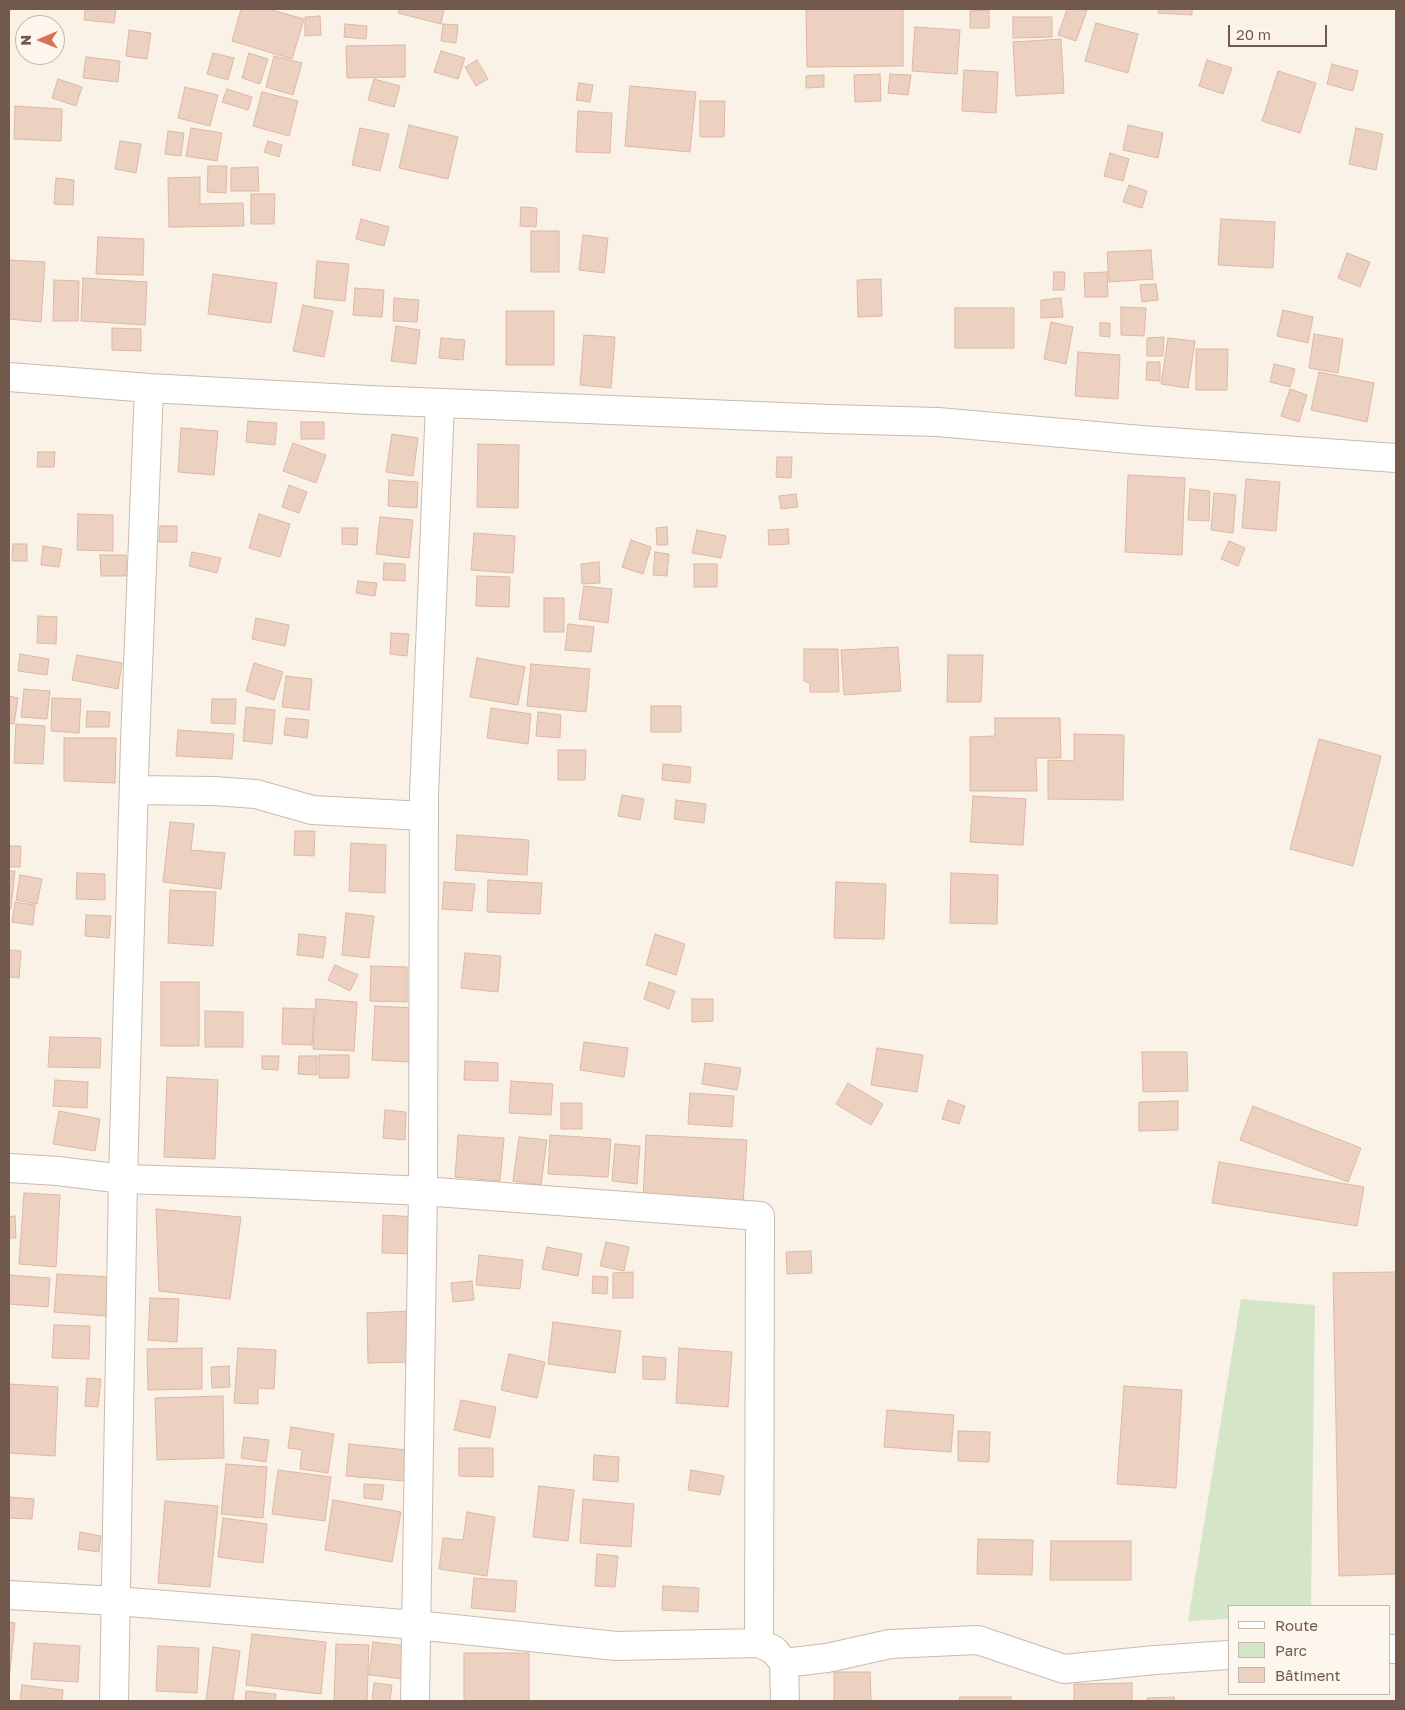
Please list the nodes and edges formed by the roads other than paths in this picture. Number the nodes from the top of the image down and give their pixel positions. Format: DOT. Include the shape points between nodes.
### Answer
graph roads {
  1 [pos="9,377"];
  2 [pos="149,388"];
  3 [pos="440,403"];
  4 [pos="1396,458"];
  5 [pos="134,790"];
  6 [pos="424,816"];
  7 [pos="9,1168"];
  8 [pos="123,1179"];
  9 [pos="424,1191"];
  10 [pos="9,1595"];
  11 [pos="116,1601"];
  12 [pos="416,1625"];
  13 [pos="759,1643"];
  14 [pos="1228,1655"];
  15 [pos="784,1663"];
  16 [pos="114,1701"];
  17 [pos="415,1701"];
  18 [pos="785,1701"];
  1 -- 2 [label="street"];
  2 -- 3 [label="street"];
  2 -- 5 [label="street"];
  3 -- 4 [label="street" via="938,422"];
  3 -- 6 [label="street"];
  5 -- 6 [label="street" via="256,794 312,810"];
  5 -- 8 [label="street"];
  6 -- 9 [label="street"];
  7 -- 8 [label="street" via="58,1170"];
  8 -- 9 [label="street"];
  8 -- 11 [label="street"];
  9 -- 12 [label="street"];
  9 -- 13 [label="street" via="760,1216"];
  10 -- 11 [label="street"];
  11 -- 12 [label="street"];
  11 -- 16 [label="street"];
  12 -- 13 [label="street" via="616,1646"];
  12 -- 17 [label="street"];
  13 -- 15 [label="street" via="774,1650"];
  14 -- 15 [label="street" via="1064,1669 978,1640 890,1644 827,1658"];
  15 -- 18 [label="street"];
}
